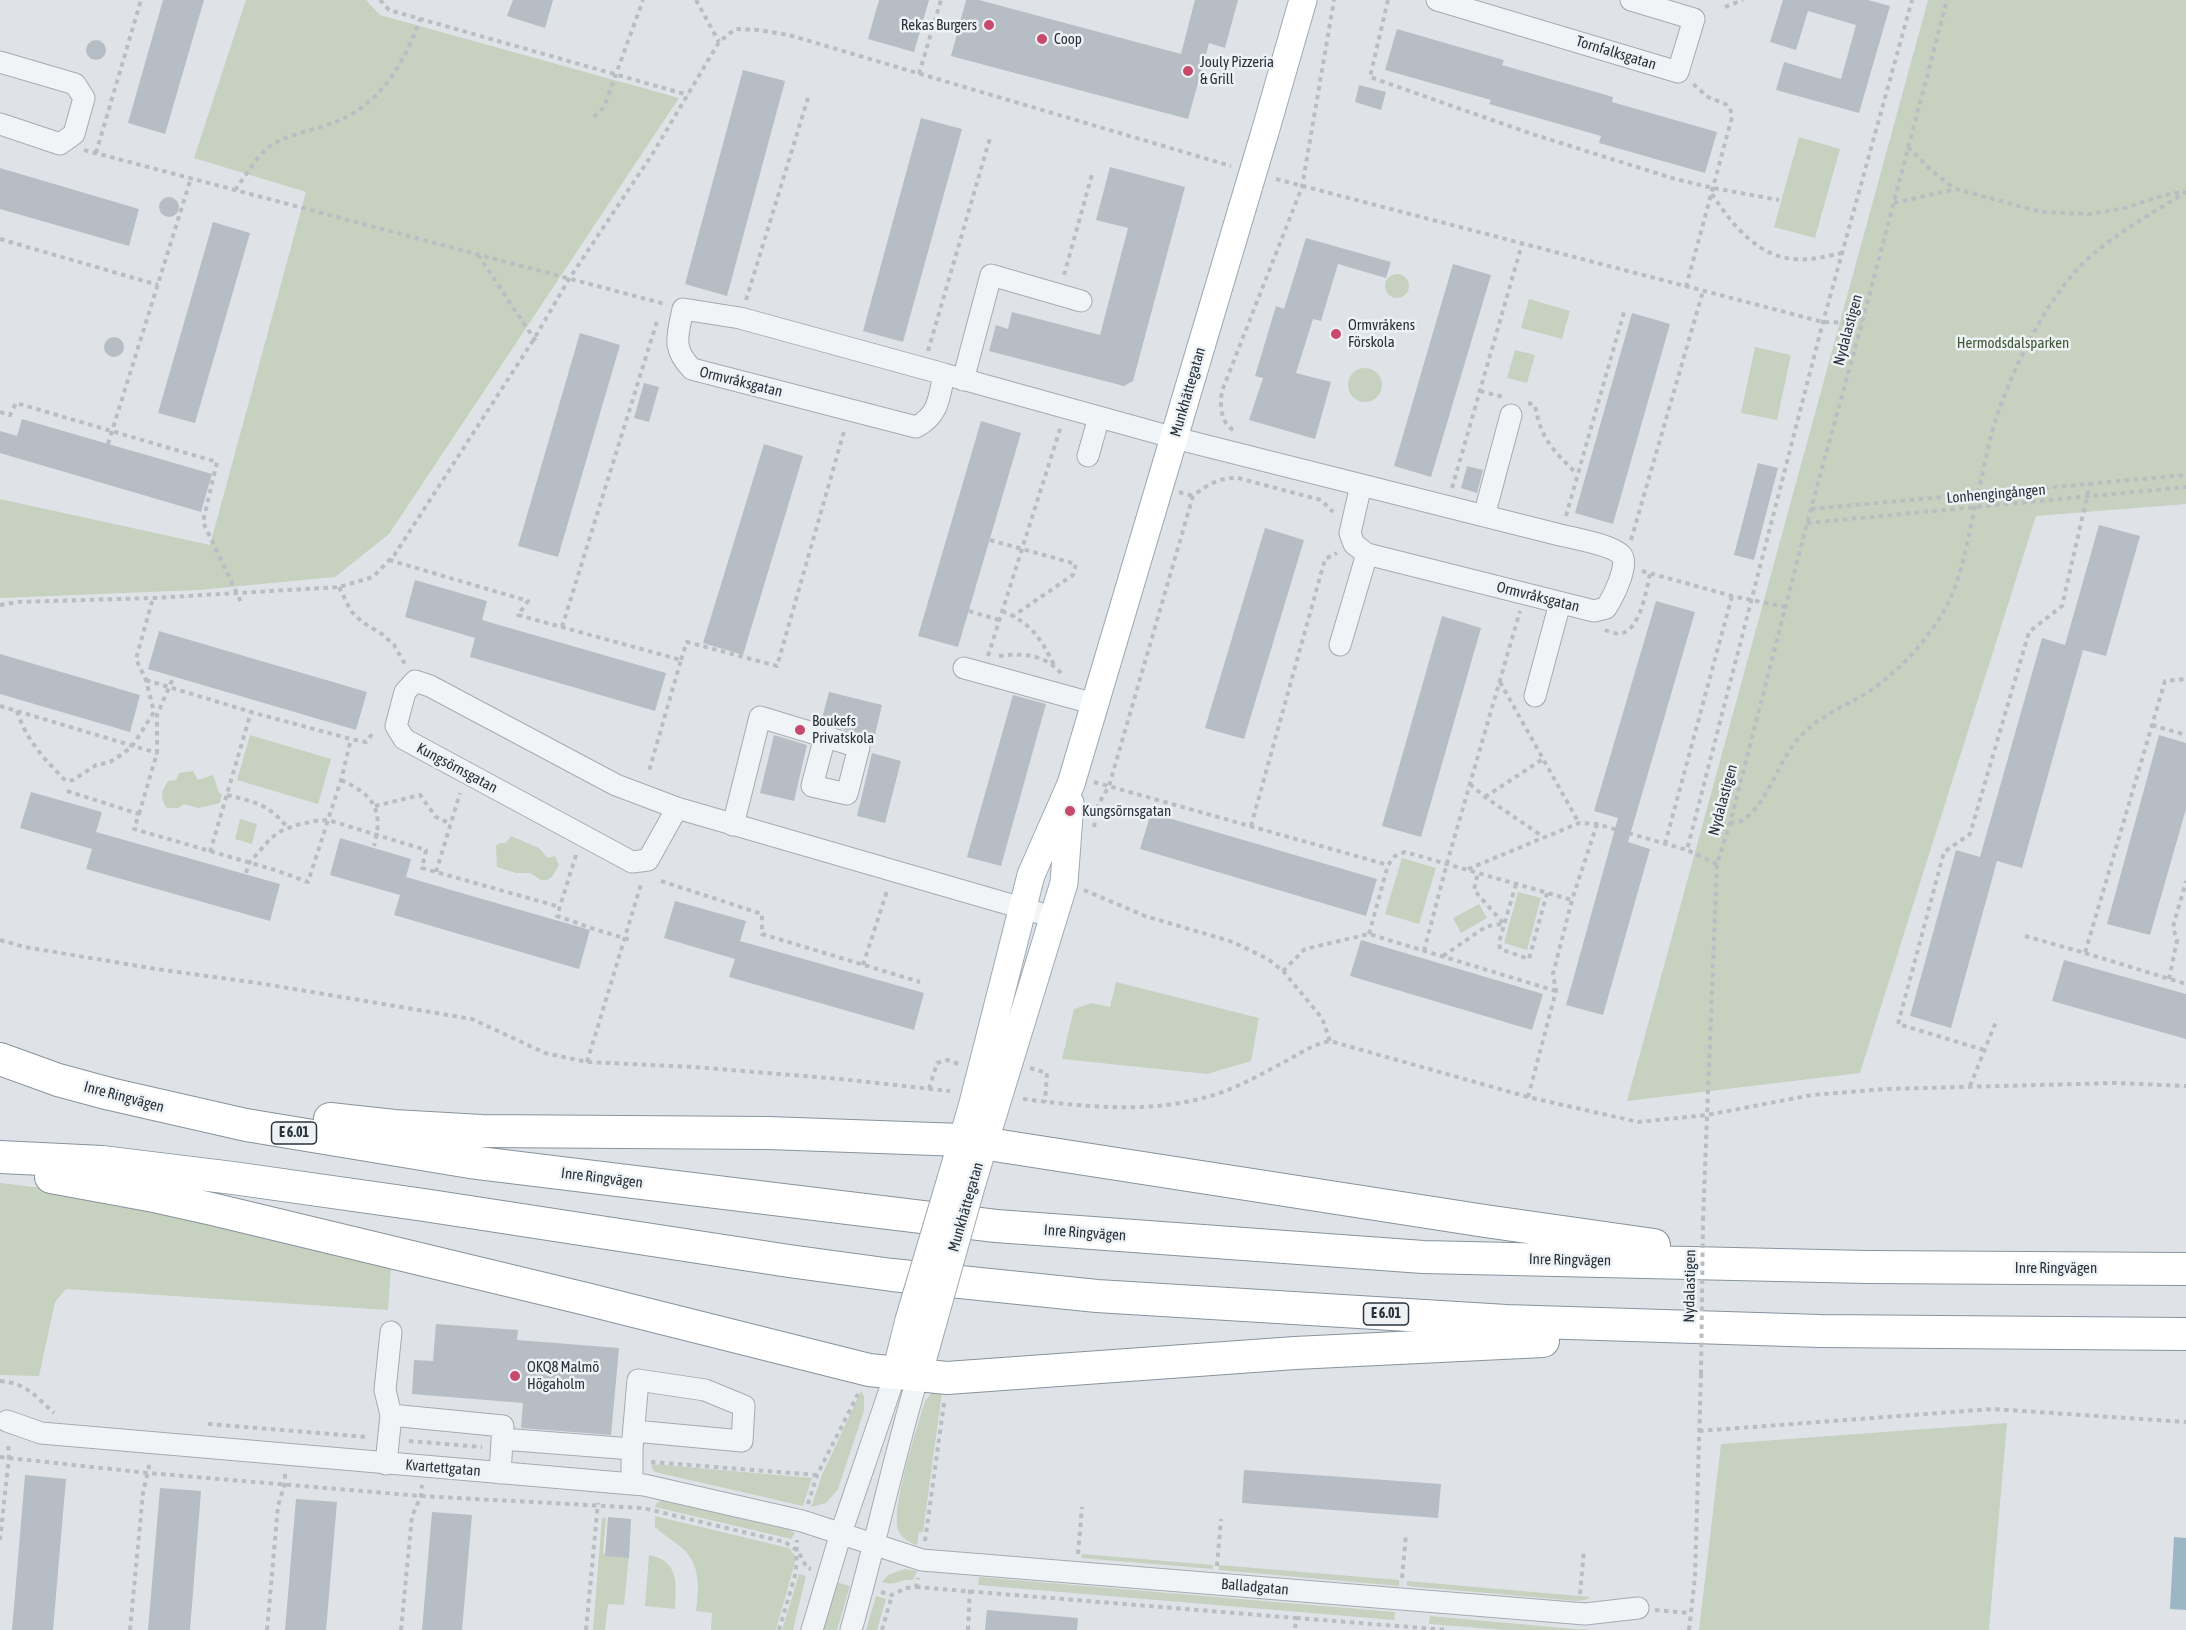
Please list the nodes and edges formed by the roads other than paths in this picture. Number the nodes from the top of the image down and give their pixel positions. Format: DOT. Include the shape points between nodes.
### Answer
graph roads {
  1 [pos="1303,0"];
  2 [pos="1437,0"];
  3 [pos="1631,0"];
  4 [pos="0,62"];
  5 [pos="0,124"];
  6 [pos="1081,301"];
  7 [pos="953,377"];
  8 [pos="1516,405"];
  9 [pos="1099,417"];
  10 [pos="1175,438"];
  11 [pos="1088,456"];
  12 [pos="1361,485"];
  13 [pos="1484,516"];
  14 [pos="1351,554"];
  15 [pos="1558,610"];
  16 [pos="1340,645"];
  17 [pos="979,663"];
  18 [pos="1535,696"];
  19 [pos="1095,704"];
  20 [pos="825,737"];
  21 [pos="1072,780"];
  22 [pos="677,808"];
  23 [pos="733,825"];
  24 [pos="1023,908"];
  25 [pos="1053,917"];
  26 [pos="0,1054"];
  27 [pos="0,1059"];
  28 [pos="973,1142"];
  29 [pos="0,1157"];
  30 [pos="0,1171"];
  31 [pos="1867,1267"];
  32 [pos="2186,1269"];
  33 [pos="1820,1331"];
  34 [pos="391,1332"];
  35 [pos="2186,1334"];
  36 [pos="894,1373"];
  37 [pos="391,1415"];
  38 [pos="7,1421"];
  39 [pos="502,1438"];
  40 [pos="633,1440"];
  41 [pos="386,1464"];
  42 [pos="500,1473"];
  43 [pos="632,1484"];
  44 [pos="841,1533"];
  45 [pos="875,1544"];
  46 [pos="1638,1608"];
  47 [pos="812,1630"];
  48 [pos="851,1630"];
  1 -- 10 [label="main road, Munkhättegatan, bridge"];
  2 -- 3 [label="street, Tornfalksgatan" via="1678,72 1694,19"];
  4 -- 5 [label="street" via="75,84 84,98 74,134 60,144"];
  6 -- 7 [label="street" via="991,275"];
  7 -- 7 [label="street, Ormvråksgatan" via="740,318 673,306 676,345 692,369 916,427 928,421"];
  7 -- 9 [label="street"];
  8 -- 13 [label="street"];
  9 -- 10 [label="street"];
  9 -- 11 [label="street"];
  10 -- 12 [label="street"];
  10 -- 19 [label="main road, Munkhättegatan"];
  12 -- 13 [label="street"];
  12 -- 14 [label="street" via="1350,533"];
  13 -- 15 [label="street, Ormvråksgatan" via="1614,550 1622,556 1624,564 1606,608"];
  14 -- 15 [label="street, Ormvråksgatan"];
  14 -- 16 [label="street"];
  15 -- 18 [label="street"];
  17 -- 19 [label="street"];
  19 -- 21 [label="main road, Munkhättegatan"];
  20 -- 23 [label="street" via="760,717"];
  21 -- 24 [label="main road, Munkhättegatan" via="1031,875"];
  21 -- 25 [label="main road, Munkhättegatan" via="1064,882"];
  22 -- 22 [label="street, Kungsörnsgatan" via="616,785 430,686 415,681 405,692 396,726 404,739 632,862 648,860"];
  22 -- 23 [label="street"];
  23 -- 24 [label="street"];
  24 -- 25 [label="street"];
  24 -- 28 [label="main road, Munkhättegatan"];
  25 -- 28 [label="main road, Munkhättegatan"];
  26 -- 28 [label="highway" via="71,1076 137,1090 394,1126 483,1131 768,1133"];
  27 -- 31 [label="highway, Inre Ringvägen / E 6.01" via="110,1094 246,1125 470,1162 996,1226 1423,1257"];
  28 -- 31 [label="highway" via="1662,1246"];
  28 -- 36 [label="main road, Munkhättegatan, bridge" via="921,1321"];
  29 -- 33 [label="highway, E 6.01" via="102,1162 222,1176 789,1262 1097,1296 1506,1321"];
  30 -- 36 [label="highway" via="76,1180 149,1195"];
  31 -- 32 [label="highway, Inre Ringvägen / E 6.01"];
  33 -- 35 [label="highway, E 6.01"];
  33 -- 36 [label="highway" via="1295,1353 947,1378"];
  34 -- 37 [label="street" via="385,1390"];
  36 -- 44 [label="street"];
  36 -- 45 [label="street" via="898,1444"];
  37 -- 39 [label="street" via="503,1426"];
  37 -- 41 [label="street"];
  38 -- 41 [label="street, Kvartettgatan" via="40,1433"];
  39 -- 40 [label="street"];
  39 -- 42 [label="street"];
  40 -- 40 [label="street" via="638,1380 705,1390 744,1406 742,1441"];
  40 -- 43 [label="street"];
  41 -- 42 [label="street, Kvartettgatan"];
  42 -- 43 [label="street, Kvartettgatan"];
  43 -- 44 [label="street, Kvartettgatan"];
  44 -- 45 [label="street, Kvartettgatan"];
  44 -- 47 [label="street"];
  45 -- 46 [label="street, Balladgatan" via="922,1560 972,1565 1585,1614"];
  45 -- 48 [label="street"];
}
